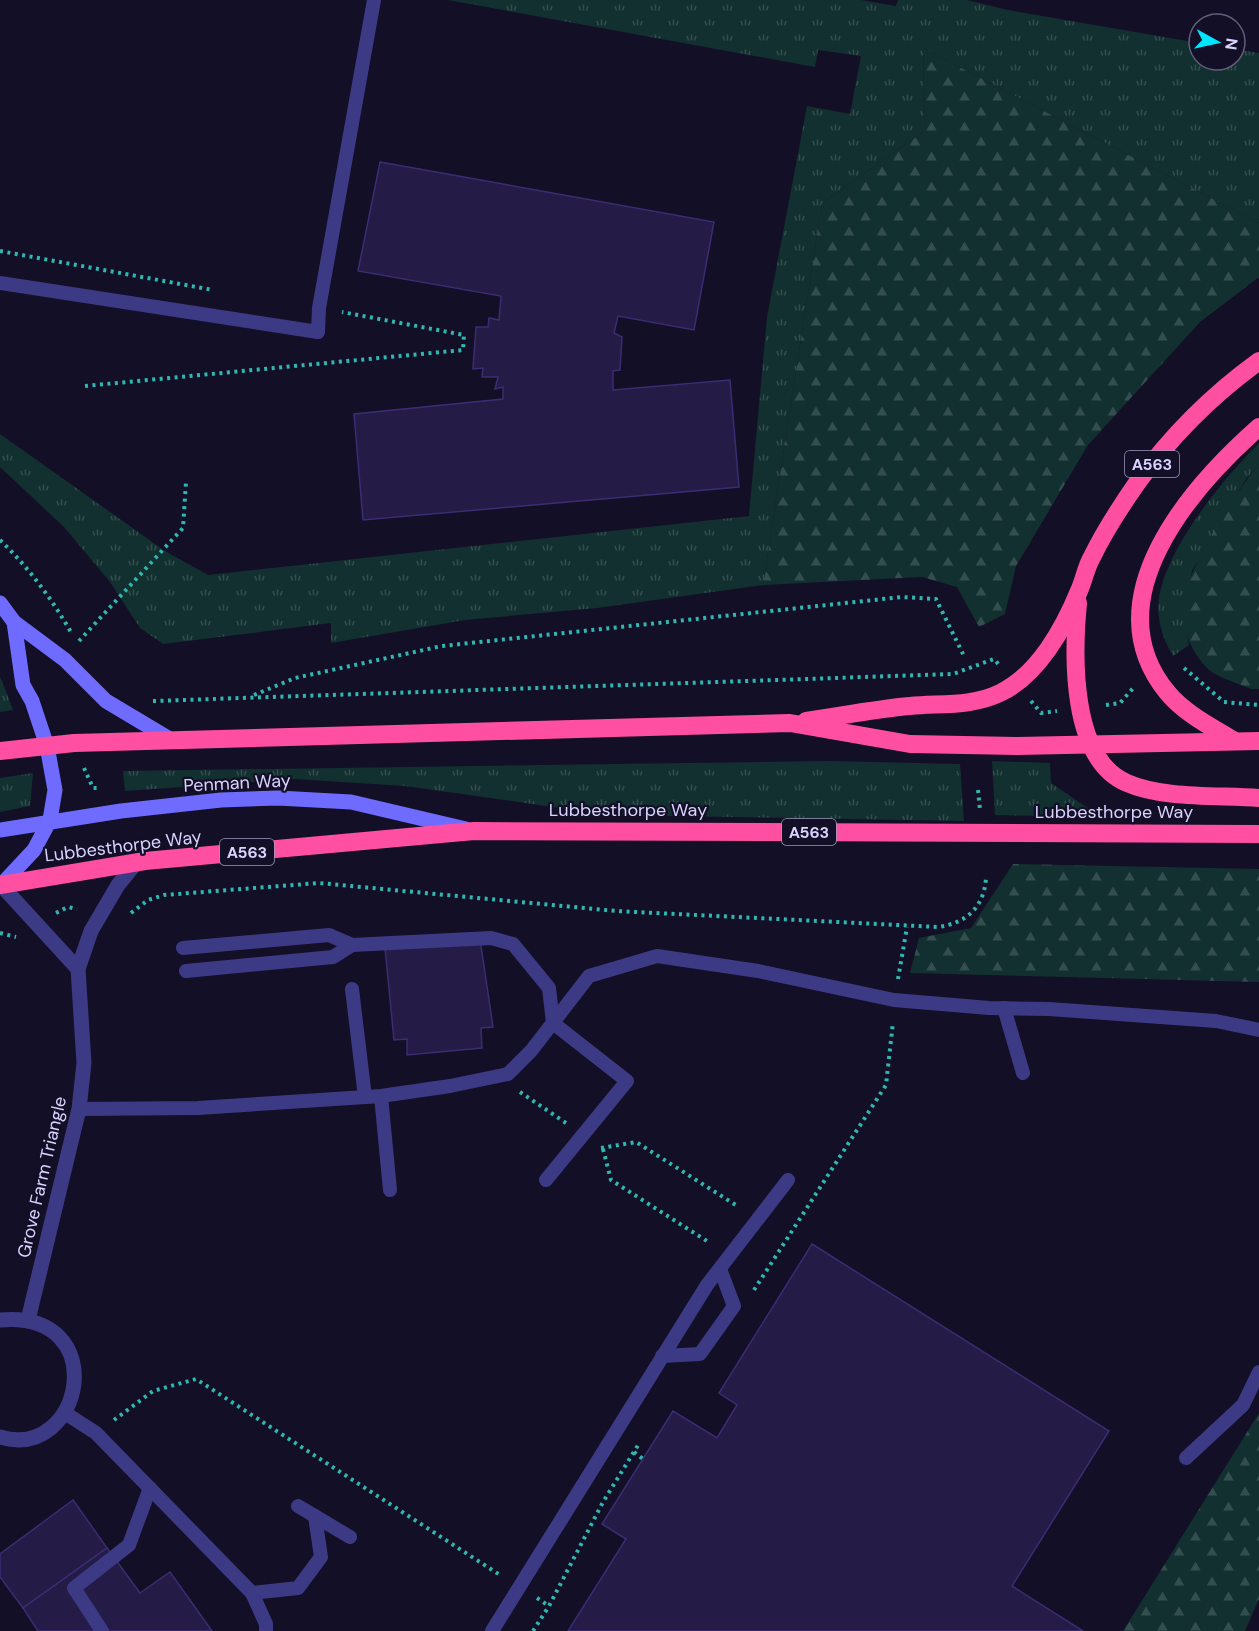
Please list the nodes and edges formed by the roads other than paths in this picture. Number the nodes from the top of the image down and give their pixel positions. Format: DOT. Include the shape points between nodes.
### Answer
graph roads {
  1 [pos="374,0"];
  2 [pos="0,283"];
  3 [pos="1259,361"];
  4 [pos="1259,427"];
  5 [pos="1079,592"];
  6 [pos="0,603"];
  7 [pos="14,622"];
  8 [pos="790,723"];
  9 [pos="1233,740"];
  10 [pos="173,741"];
  11 [pos="1259,741"];
  12 [pos="1088,742"];
  13 [pos="47,746"];
  14 [pos="0,751"];
  15 [pos="1259,798"];
  16 [pos="50,820"];
  17 [pos="0,830"];
  18 [pos="474,831"];
  19 [pos="1259,834"];
  20 [pos="136,863"];
  21 [pos="1,885"];
  22 [pos="351,945"];
  23 [pos="183,948"];
  24 [pos="78,969"];
  25 [pos="186,971"];
  26 [pos="352,989"];
  27 [pos="1004,1008"];
  28 [pos="553,1023"];
  29 [pos="1259,1030"];
  30 [pos="1023,1073"];
  31 [pos="381,1096"];
  32 [pos="365,1097"];
  33 [pos="79,1109"];
  34 [pos="546,1180"];
  35 [pos="788,1180"];
  36 [pos="390,1190"];
  37 [pos="720,1269"];
  38 [pos="0,1320"];
  39 [pos="28,1320"];
  40 [pos="662,1356"];
  41 [pos="1259,1372"];
  42 [pos="65,1413"];
  43 [pos="0,1437"];
  44 [pos="1186,1458"];
  45 [pos="150,1488"];
  46 [pos="298,1506"];
  47 [pos="315,1516"];
  48 [pos="350,1537"];
  49 [pos="252,1593"];
  50 [pos="102,1631"];
  51 [pos="266,1631"];
  52 [pos="492,1631"];
  1 -- 2 [label="lane" via="319,308 318,332"];
  3 -- 5 [label="highway, A563" via="1232,380 1169,443 1137,483 1097,548"];
  4 -- 9 [label="highway" via="1200,486 1155,556 1143,583 1139,613 1140,639 1155,675 1180,707"];
  5 -- 8 [label="highway, A563" via="1056,637 1037,663 999,694 960,705 911,706"];
  5 -- 12 [label="highway, A563" via="1075,632 1080,709"];
  6 -- 7 [label="street"];
  7 -- 10 [label="street" via="65,660 106,701"];
  7 -- 13 [label="street" via="23,686"];
  8 -- 10 [label="highway, A563"];
  8 -- 12 [label="highway, A563" via="909,744 1017,746"];
  9 -- 11 [label="highway, A563"];
  9 -- 12 [label="highway, A563"];
  10 -- 13 [label="highway, A563"];
  12 -- 15 [label="highway, A563" via="1104,769 1126,783 1161,792"];
  13 -- 14 [label="highway, A563"];
  13 -- 16 [label="street" via="55,790"];
  16 -- 17 [label="street, Penman Way"];
  16 -- 18 [label="street, Penman Way" via="221,800 278,798 351,802"];
  16 -- 21 [label="street" via="34,850"];
  18 -- 19 [label="highway, Lubbesthorpe Way / A563"];
  18 -- 20 [label="highway, Lubbesthorpe Way / A563"];
  20 -- 21 [label="highway, Lubbesthorpe Way / A563"];
  20 -- 24 [label="street, Grove Farm Triangle" via="91,931"];
  21 -- 24 [label="street"];
  22 -- 23 [label="lane" via="329,935"];
  22 -- 25 [label="lane" via="333,957"];
  22 -- 28 [label="lane" via="491,938 513,944 549,988"];
  24 -- 33 [label="street, Grove Farm Triangle" via="84,1063"];
  26 -- 32 [label="lane"];
  27 -- 28 [label="lane" via="894,1000 758,971 657,956 589,976"];
  27 -- 29 [label="lane" via="1216,1021"];
  27 -- 30 [label="lane"];
  28 -- 31 [label="lane" via="508,1074"];
  28 -- 34 [label="lane" via="627,1082"];
  31 -- 32 [label="lane"];
  31 -- 36 [label="lane"];
  32 -- 33 [label="lane" via="198,1108"];
  33 -- 39 [label="street, Grove Farm Triangle"];
  35 -- 37 [label="lane"];
  37 -- 40 [label="lane"];
  37 -- 40 [label="lane" via="734,1306 700,1354"];
  38 -- 39 [label="street"];
  39 -- 42 [label="street" via="58,1335 73,1362 73,1397"];
  40 -- 52 [label="lane"];
  41 -- 44 [label="lane" via="1243,1405"];
  42 -- 43 [label="street" via="57,1423 35,1436"];
  42 -- 45 [label="lane" via="96,1433"];
  45 -- 49 [label="lane"];
  45 -- 50 [label="lane" via="129,1545 74,1588"];
  46 -- 47 [label="lane"];
  47 -- 48 [label="lane"];
  47 -- 49 [label="lane" via="321,1557 298,1588"];
  49 -- 51 [label="lane"];
}
